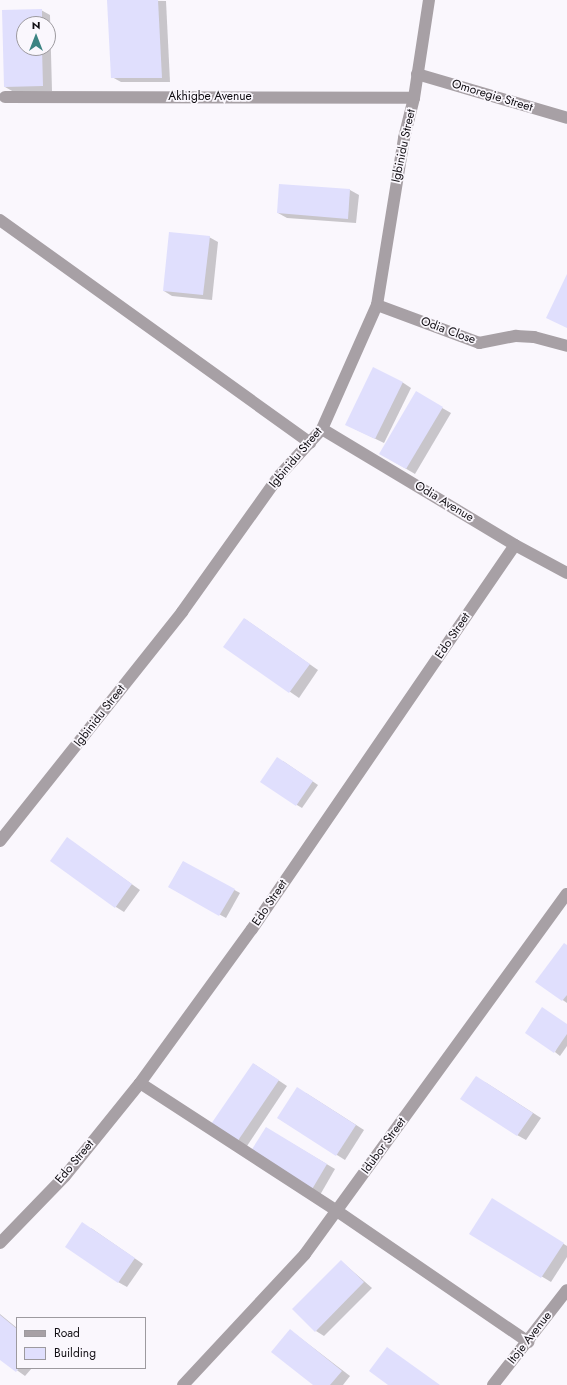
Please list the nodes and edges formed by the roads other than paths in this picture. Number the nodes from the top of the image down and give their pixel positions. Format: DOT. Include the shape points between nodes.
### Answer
graph roads {
  1 [pos="429,0"];
  2 [pos="417,74"];
  3 [pos="5,96"];
  4 [pos="414,98"];
  5 [pos="567,118"];
  6 [pos="0,220"];
  7 [pos="377,305"];
  8 [pos="567,346"];
  9 [pos="322,429"];
  10 [pos="310,443"];
  11 [pos="515,545"];
  12 [pos="567,573"];
  13 [pos="0,841"];
  14 [pos="567,894"];
  15 [pos="140,1084"];
  16 [pos="337,1211"];
  17 [pos="0,1243"];
  18 [pos="567,1290"];
  19 [pos="528,1342"];
  20 [pos="183,1385"];
  21 [pos="493,1385"];
  1 -- 2 [label="street, Igbinidu Street"];
  2 -- 4 [label="street, Igbinidu Street"];
  2 -- 5 [label="street, Omoregie Street"];
  3 -- 4 [label="street, Akhigbe Avenue"];
  4 -- 7 [label="street, Igbinidu Street" via="404,138"];
  6 -- 10 [label="street"];
  7 -- 8 [label="street, Odia Close" via="479,343 516,336 534,337"];
  7 -- 9 [label="street, Igbinidu Street"];
  9 -- 10 [label="street, Igbinidu Street"];
  9 -- 11 [label="street, Odia Avenue"];
  10 -- 13 [label="street, Igbinidu Street" via="279,476 182,612"];
  11 -- 12 [label="street, Odia Avenue"];
  11 -- 15 [label="street, Edo Street" via="252,929"];
  14 -- 16 [label="street, Idubor Street"];
  15 -- 16 [label="street"];
  15 -- 17 [label="street, Edo Street" via="65,1176"];
  16 -- 19 [label="street"];
  16 -- 20 [label="street, Idubor Street" via="305,1254"];
  18 -- 19 [label="street, Itoje Avenue"];
  19 -- 21 [label="street, Itoje Avenue"];
}
